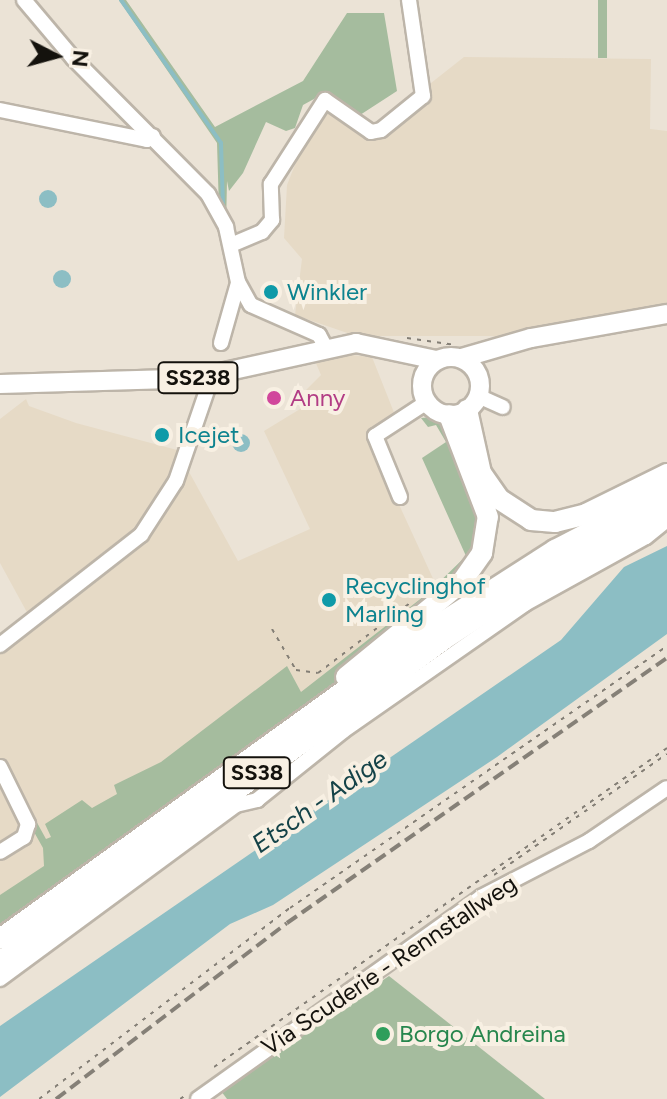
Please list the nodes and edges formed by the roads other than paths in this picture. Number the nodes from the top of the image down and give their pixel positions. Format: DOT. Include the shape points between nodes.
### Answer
graph roads {
  1 [pos="24,0"];
  2 [pos="409,0"];
  3 [pos="0,110"];
  4 [pos="153,136"];
  5 [pos="231,245"];
  6 [pos="238,282"];
  7 [pos="667,314"];
  8 [pos="221,343"];
  9 [pos="326,348"];
  10 [pos="502,348"];
  11 [pos="390,350"];
  12 [pos="462,358"];
  13 [pos="436,360"];
  14 [pos="212,376"];
  15 [pos="0,384"];
  16 [pos="424,393"];
  17 [pos="469,401"];
  18 [pos="503,407"];
  19 [pos="667,474"];
  20 [pos="667,492"];
  21 [pos="400,497"];
  22 [pos="667,512"];
  23 [pos="667,520"];
  24 [pos="0,645"];
  25 [pos="310,715"];
  26 [pos="280,757"];
  27 [pos="0,767"];
  28 [pos="667,788"];
  29 [pos="236,805"];
  30 [pos="0,852"];
  31 [pos="0,939"];
  32 [pos="0,962"];
  33 [pos="0,979"];
  34 [pos="198,1099"];
  1 -- 4 [label="street" via="73,58"];
  2 -- 5 [label="street" via="423,96 381,130 371,132 325,100 271,184 272,220 262,232"];
  3 -- 4 [label="street" via="147,140"];
  4 -- 5 [label="street" via="208,194"];
  5 -- 6 [label="street"];
  6 -- 8 [label="street"];
  6 -- 9 [label="street" via="242,295 261,314 311,330"];
  7 -- 10 [label="main road, SS238"];
  9 -- 11 [label="main road, SS238" via="356,343"];
  9 -- 14 [label="main road, SS238"];
  10 -- 12 [label="main road, SS238"];
  10 -- 17 [label="main road"];
  11 -- 13 [label="main road, SS238"];
  11 -- 16 [label="main road"];
  12 -- 13 [label="main road, SS238"];
  12 -- 17 [label="main road"];
  13 -- 16 [label="main road"];
  14 -- 15 [label="main road, SS238"];
  14 -- 24 [label="street" via="176,481 141,535"];
  16 -- 17 [label="main road"];
  16 -- 21 [label="street" via="375,436"];
  17 -- 18 [label="street"];
  17 -- 19 [label="highway" via="481,473 499,499 531,520 555,522 586,514"];
  17 -- 25 [label="highway" via="488,517 482,553 461,583 376,648"];
  20 -- 25 [label="highway, SS38" via="555,550"];
  22 -- 26 [label="highway, SS38" via="518,591"];
  23 -- 29 [label="street" via="525,604 343,731 257,800"];
  25 -- 31 [label="highway, SS38"];
  26 -- 29 [label="street" via="273,775"];
  26 -- 32 [label="highway, SS38"];
  27 -- 30 [label="street" via="28,824 24,837"];
  28 -- 34 [label="street, Via Scuderie - Rennstallweg" via="589,841 481,897"];
  29 -- 33 [label="street"];
}
